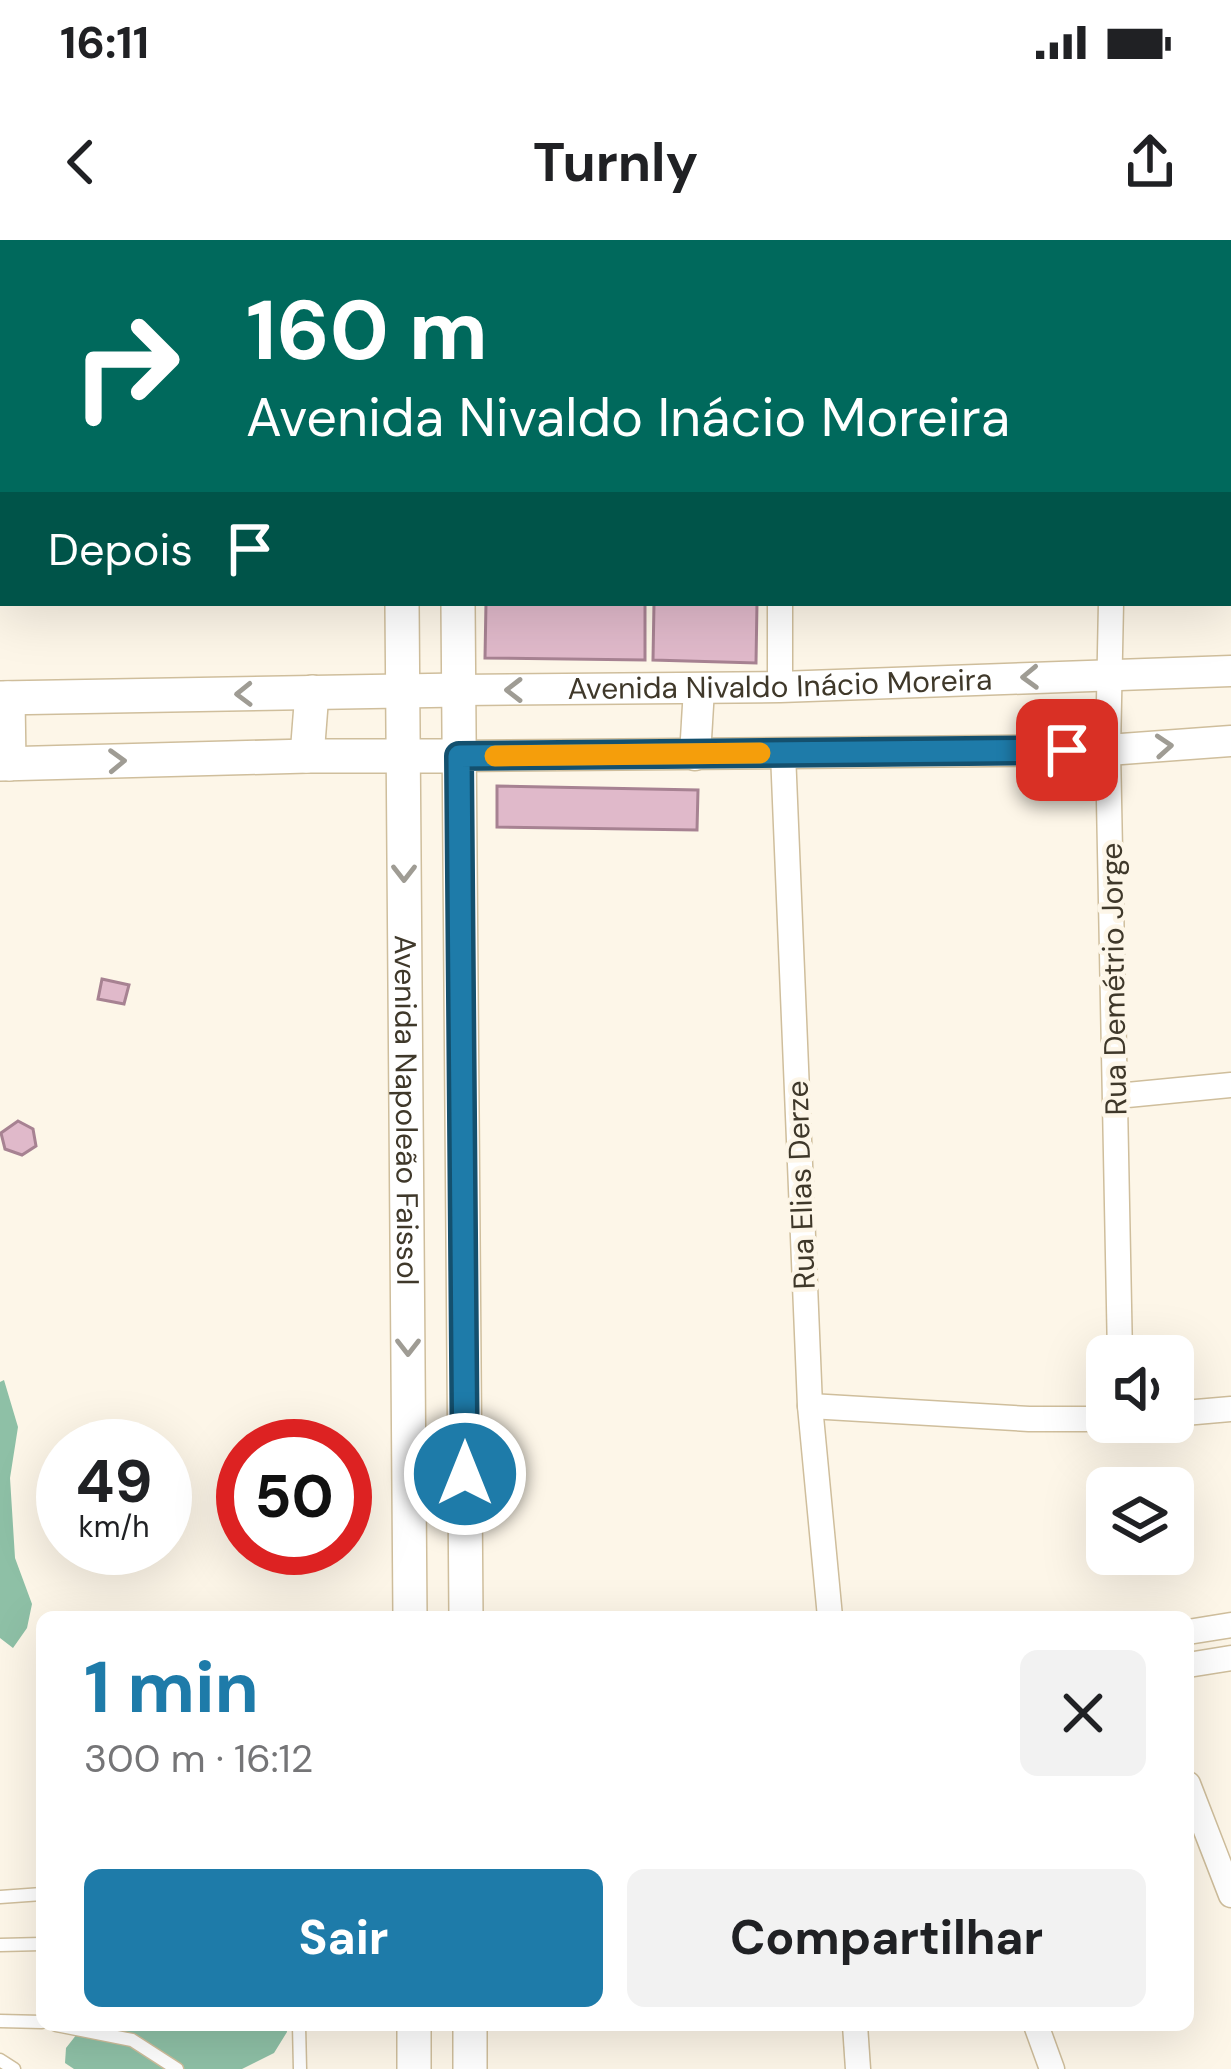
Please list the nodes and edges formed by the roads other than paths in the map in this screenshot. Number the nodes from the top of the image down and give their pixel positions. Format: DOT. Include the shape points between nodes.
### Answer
graph roads {
  1 [pos="402,606"];
  2 [pos="458,606"];
  3 [pos="780,606"];
  4 [pos="1111,606"];
  5 [pos="1231,671"];
  6 [pos="1112,674"];
  7 [pos="780,687"];
  8 [pos="699,689"];
  9 [pos="403,690"];
  10 [pos="459,690"];
  11 [pos="312,692"];
  12 [pos="4,698"];
  13 [pos="1231,741"];
  14 [pos="1108,750"];
  15 [pos="783,752"];
  16 [pos="695,755"];
  17 [pos="307,756"];
  18 [pos="404,756"];
  19 [pos="459,756"];
  20 [pos="5,764"];
  21 [pos="1231,1085"];
  22 [pos="1117,1096"];
  23 [pos="1120,1335"];
  24 [pos="810,1406"];
  25 [pos="1231,1409"];
  26 [pos="1194,1412"];
  27 [pos="1086,1419"];
  28 [pos="410,1611"];
  29 [pos="466,1611"];
  30 [pos="829,1611"];
  31 [pos="1231,1624"];
  32 [pos="1194,1631"];
  33 [pos="1231,1658"];
  34 [pos="1194,1664"];
  35 [pos="1194,1799"];
  36 [pos="36,1894"];
  37 [pos="1231,1894"];
  38 [pos="0,1897"];
  39 [pos="36,1944"];
  40 [pos="0,1945"];
  41 [pos="0,2021"];
  42 [pos="36,2022"];
  43 [pos="86,2031"];
  44 [pos="299,2031"];
  45 [pos="414,2031"];
  46 [pos="470,2031"];
  47 [pos="855,2031"];
  48 [pos="1038,2031"];
  49 [pos="0,2060"];
  50 [pos="14,2069"];
  51 [pos="178,2069"];
  52 [pos="300,2069"];
  53 [pos="414,2069"];
  54 [pos="470,2069"];
  55 [pos="858,2069"];
  56 [pos="1052,2069"];
  1 -- 9 [label="main road, Avenida Napoleão Faissol"];
  2 -- 10 [label="main road, Avenida Napoleão Faissol"];
  3 -- 7 [label="street"];
  4 -- 6 [label="street, Rua Demétrio Jorge"];
  5 -- 6 [label="street, Avenida Nivaldo Inácio Moreira"];
  6 -- 7 [label="street, Avenida Nivaldo Inácio Moreira, one-way"];
  6 -- 14 [label="street, Rua Demétrio Jorge"];
  7 -- 8 [label="street, Avenida Nivaldo Inácio Moreira"];
  8 -- 10 [label="street, Avenida Nivaldo Inácio Moreira, one-way"];
  8 -- 16 [label="street"];
  9 -- 10 [label="main road, Avenida Nivaldo Inácio Moreira"];
  9 -- 11 [label="main road, Avenida Nivaldo Inácio Moreira"];
  9 -- 18 [label="main road, Avenida Napoleão Faissol"];
  10 -- 19 [label="main road, Avenida Napoleão Faissol"];
  11 -- 12 [label="main road, Avenida Nivaldo Inácio Moreira, one-way"];
  11 -- 17 [label="main road"];
  12 -- 20 [label="main road"];
  14 -- 13 [label="street, one-way"];
  14 -- 15 [label="street"];
  14 -- 22 [label="street, Rua Demétrio Jorge"];
  15 -- 16 [label="street"];
  15 -- 24 [label="street, Rua Elias Derze"];
  16 -- 19 [label="street"];
  17 -- 18 [label="main road"];
  20 -- 17 [label="main road, one-way"];
  18 -- 19 [label="main road"];
  18 -- 28 [label="main road, Avenida Napoleão Faissol, one-way"];
  19 -- 29 [label="main road, Avenida Napoleão Faissol"];
  21 -- 22 [label="street"];
  22 -- 23 [label="street, Rua Demétrio Jorge"];
  24 -- 27 [label="street"];
  24 -- 30 [label="street, Rua Elias Derze"];
  25 -- 26 [label="street"];
  31 -- 32 [label="street"];
  33 -- 34 [label="street"];
  35 -- 37 [label="street"];
  36 -- 38 [label="lane"];
  39 -- 40 [label="lane"];
  41 -- 42 [label="lane"];
  43 -- 51 [label="lane" via="132,2040"];
  44 -- 52 [label="lane"];
  45 -- 53 [label="main road"];
  46 -- 54 [label="main road"];
  47 -- 55 [label="street"];
  48 -- 56 [label="street"];
  49 -- 50 [label="lane"];
}
